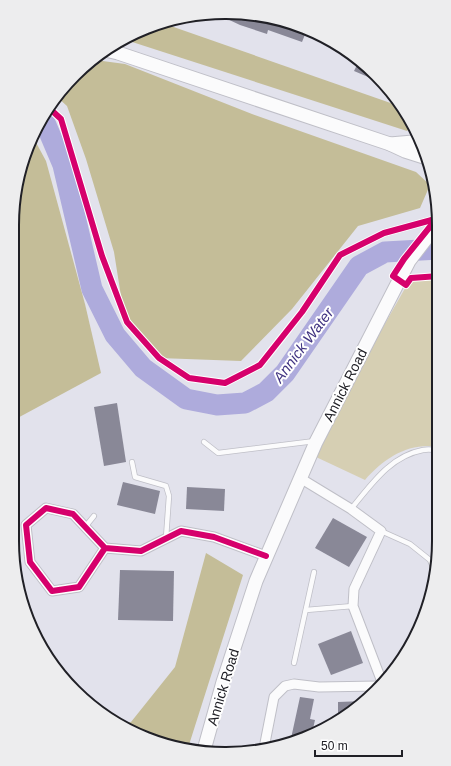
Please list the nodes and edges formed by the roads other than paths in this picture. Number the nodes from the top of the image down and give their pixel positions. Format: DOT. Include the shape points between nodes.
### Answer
graph roads {
  1 [pos="116,51"];
  2 [pos="414,141"];
  3 [pos="390,144"];
  4 [pos="420,156"];
  5 [pos="432,230"];
  6 [pos="317,440"];
  7 [pos="204,442"];
  8 [pos="432,450"];
  9 [pos="132,462"];
  10 [pos="300,478"];
  11 [pos="350,509"];
  12 [pos="94,516"];
  13 [pos="85,527"];
  14 [pos="381,532"];
  15 [pos="166,539"];
  16 [pos="105,548"];
  17 [pos="266,556"];
  18 [pos="431,562"];
  19 [pos="314,572"];
  20 [pos="353,606"];
  21 [pos="306,610"];
  22 [pos="294,663"];
  23 [pos="380,678"];
  24 [pos="373,686"];
  25 [pos="265,743"];
  26 [pos="205,746"];
  1 -- 3 [label="main road"];
  2 -- 3 [label="main road"];
  3 -- 4 [label="main road"];
  5 -- 6 [label="main road, Annick Road" via="409,261"];
  6 -- 7 [label="lane" via="218,453"];
  6 -- 10 [label="main road, Annick Road"];
  8 -- 11 [label="lane" via="423,450 398,459"];
  9 -- 15 [label="lane" via="135,477 166,486 169,496"];
  10 -- 11 [label="street"];
  10 -- 17 [label="main road, Annick Road"];
  11 -- 14 [label="street"];
  12 -- 13 [label="lane"];
  13 -- 16 [label="street"];
  13 -- 16 [label="street" via="73,514 46,508 26,525 30,562 52,591 79,587"];
  14 -- 18 [label="lane" via="410,544"];
  14 -- 20 [label="street" via="354,589"];
  15 -- 16 [label="street" via="141,551"];
  15 -- 17 [label="street" via="181,531 214,537"];
  17 -- 26 [label="main road, Annick Road" via="228,668"];
  19 -- 21 [label="lane"];
  20 -- 21 [label="lane"];
  20 -- 23 [label="street"];
  21 -- 22 [label="lane"];
  24 -- 25 [label="street" via="319,687 294,684 285,686 274,697"];
}
